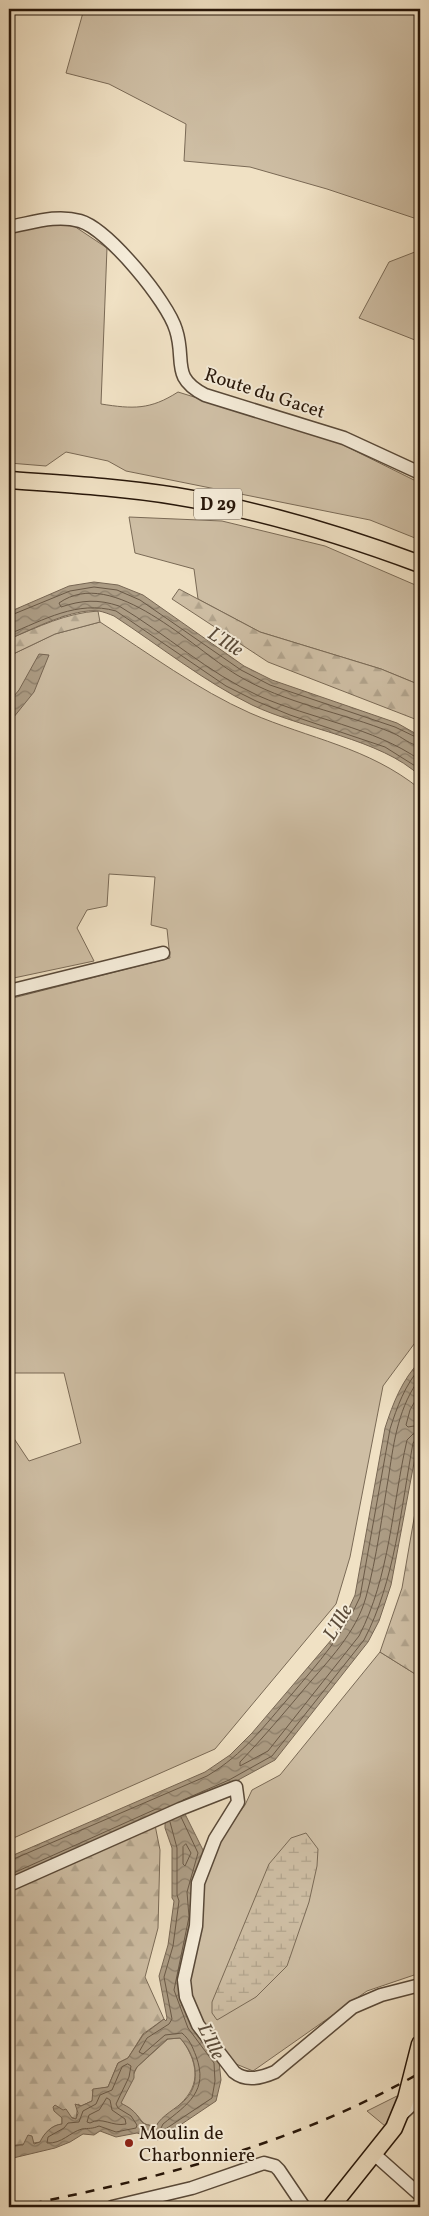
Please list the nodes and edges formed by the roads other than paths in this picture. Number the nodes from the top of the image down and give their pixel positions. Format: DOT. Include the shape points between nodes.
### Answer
graph roads {
  1 [pos="9,227"];
  2 [pos="420,473"];
  3 [pos="9,480"];
  4 [pos="420,564"];
  5 [pos="163,953"];
  6 [pos="9,991"];
  7 [pos="9,1885"];
  8 [pos="420,1984"];
  9 [pos="420,2044"];
  10 [pos="420,2098"];
  11 [pos="400,2115"];
  12 [pos="374,2154"];
  13 [pos="420,2195"];
  14 [pos="112,2207"];
  15 [pos="304,2207"];
  16 [pos="331,2207"];
  1 -- 2 [label="street, Route du Gacet" via="64,218 81,221 102,232 123,254 173,321 179,339 182,375 194,389 344,438"];
  3 -- 4 [label="main road, D 29" via="174,496 240,508 367,544"];
  5 -- 6 [label="street"];
  7 -- 8 [label="street" via="236,1787 238,1802 215,1839 198,1883 196,1926 184,1980 186,1996 198,2025 234,2072 240,2077 263,2077 275,2072 353,2007"];
  9 -- 11 [label="main road"];
  10 -- 11 [label="street"];
  11 -- 12 [label="main road"];
  12 -- 13 [label="street"];
  12 -- 16 [label="main road"];
  14 -- 15 [label="street" via="192,2188 264,2163 279,2170"];
}
